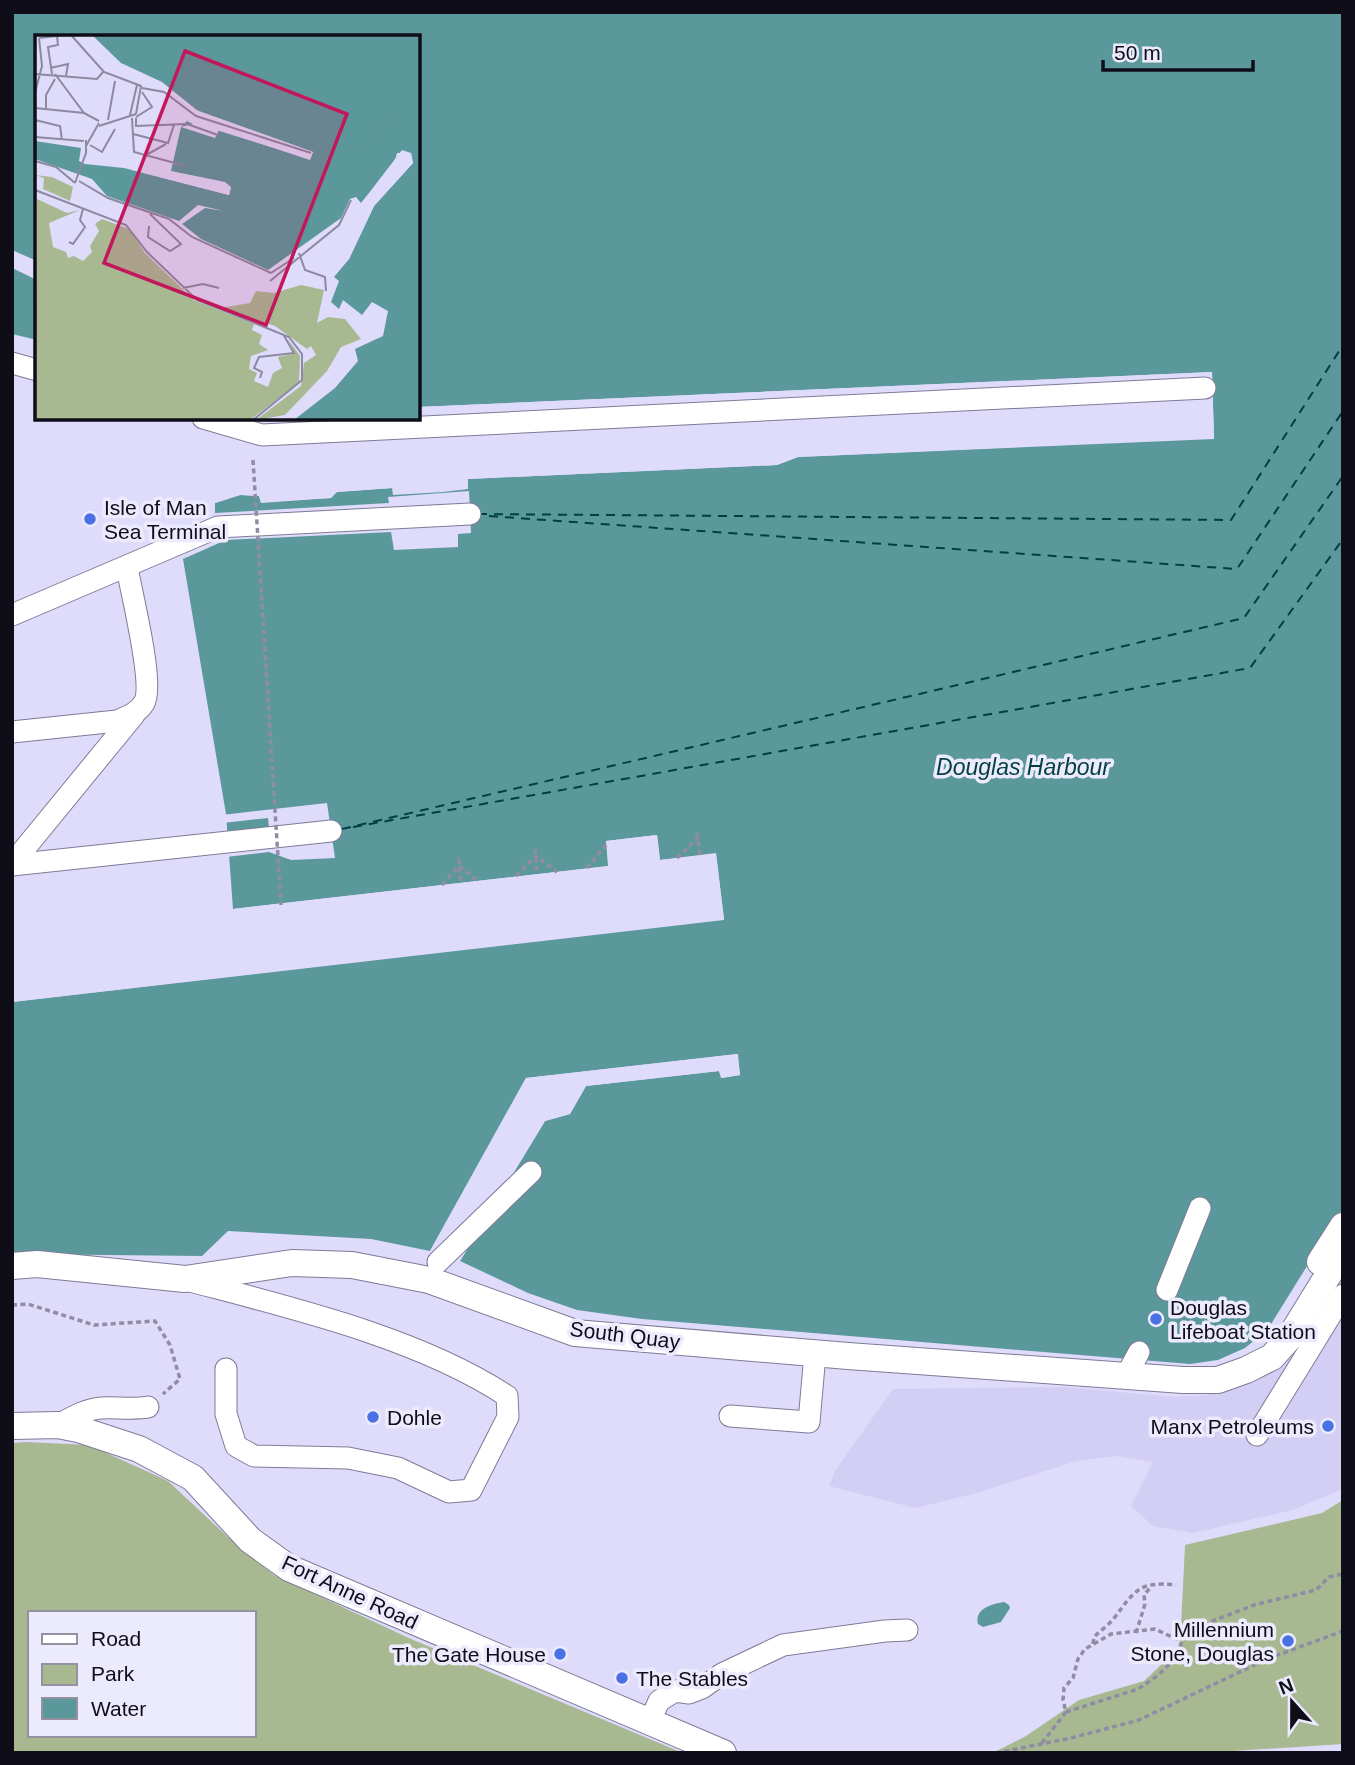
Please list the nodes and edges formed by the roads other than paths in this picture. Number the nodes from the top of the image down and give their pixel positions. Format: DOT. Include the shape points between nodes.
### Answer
graph roads {
  1 [pos="12,363"];
  2 [pos="35,369"];
  3 [pos="1205,388"];
  4 [pos="210,420"];
  5 [pos="470,514"];
  6 [pos="127,567"];
  7 [pos="12,615"];
  8 [pos="144,703"];
  9 [pos="12,732"];
  10 [pos="331,831"];
  11 [pos="12,864"];
  12 [pos="531,1172"];
  13 [pos="1200,1208"];
  14 [pos="1343,1226"];
  15 [pos="1343,1251"];
  16 [pos="438,1262"];
  17 [pos="12,1266"];
  18 [pos="185,1279"];
  19 [pos="1167,1290"];
  20 [pos="1343,1295"];
  21 [pos="815,1354"];
  22 [pos="226,1369"];
  23 [pos="1246,1370"];
  24 [pos="148,1407"];
  25 [pos="730,1416"];
  26 [pos="12,1426"];
  27 [pos="68,1427"];
  28 [pos="1257,1435"];
  29 [pos="908,1630"];
  30 [pos="649,1723"];
  31 [pos="723,1753"];
  1 -- 2 [label="lane"];
  3 -- 4 [label="lane" via="262,435"];
  5 -- 6 [label="lane" via="218,527"];
  6 -- 7 [label="lane"];
  6 -- 8 [label="lane" via="145,663 148,688"];
  8 -- 9 [label="lane" via="131,716 117,721"];
  8 -- 11 [label="lane"];
  10 -- 11 [label="lane"];
  12 -- 16 [label="lane"];
  13 -- 19 [label="lane"];
  14 -- 23 [label="main road" via="1276,1333"];
  15 -- 23 [label="main road, South Quay" via="1290,1336 1272,1357"];
  17 -- 18 [label="main road, South Quay" via="37,1264"];
  18 -- 21 [label="main road, South Quay" via="292,1263 352,1265 429,1280 575,1333"];
  18 -- 22 [label="lane" via="389,1339 478,1377 507,1396 508,1417 471,1490 449,1492 398,1468 348,1458 254,1456 236,1446 226,1414"];
  20 -- 28 [label="lane"];
  21 -- 23 [label="main road, South Quay" via="1133,1362 1218,1380"];
  21 -- 25 [label="lane" via="809,1422"];
  24 -- 27 [label="lane" via="99,1408"];
  26 -- 27 [label="main road, Fort Anne Road"];
  27 -- 30 [label="main road, Fort Anne Road" via="139,1449 193,1478 250,1539 289,1568"];
  29 -- 30 [label="lane" via="783,1645 702,1688 689,1693 675,1691 659,1701"];
  30 -- 31 [label="main road, Fort Anne Road"];
}
